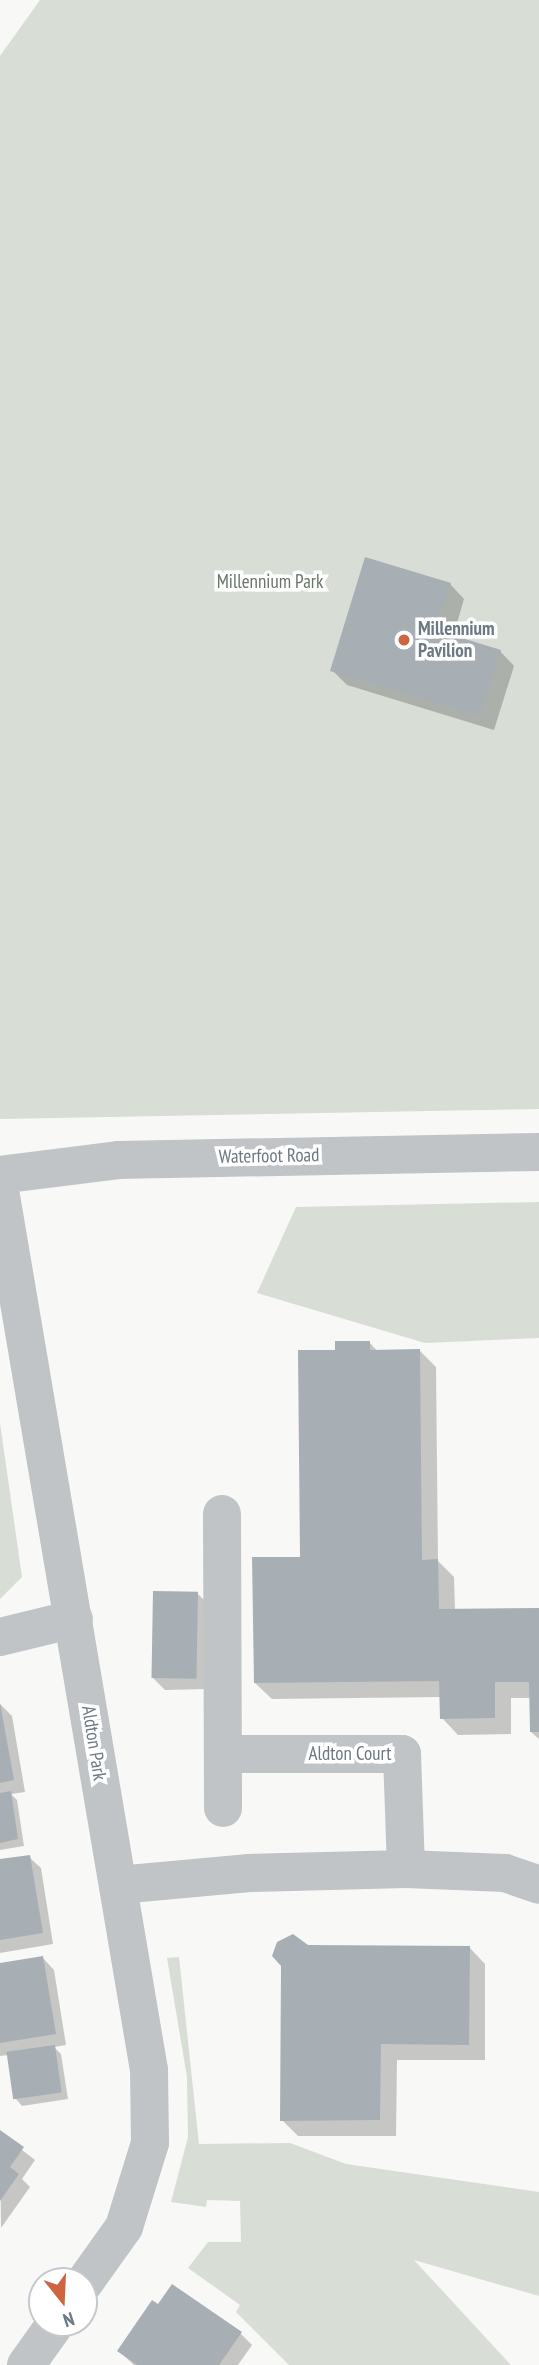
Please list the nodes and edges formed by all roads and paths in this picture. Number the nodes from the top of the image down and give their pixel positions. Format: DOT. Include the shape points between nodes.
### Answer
graph roads {
  1 [pos="539,1152"];
  2 [pos="0,1175"];
  3 [pos="0,1190"];
  4 [pos="222,1514"];
  5 [pos="74,1619"];
  6 [pos="0,1637"];
  7 [pos="223,1754"];
  8 [pos="223,1808"];
  9 [pos="406,1870"];
  10 [pos="118,1885"];
  11 [pos="539,1885"];
  12 [pos="95,2267"];
  13 [pos="46,2337"];
  14 [pos="26,2365"];
  1 -- 2 [label="street, Waterfoot Road" via="118,1160"];
  3 -- 5 [label="street, Aldton Park"];
  4 -- 7 [label="street"];
  5 -- 6 [label="street"];
  5 -- 10 [label="street, Aldton Park"];
  7 -- 8 [label="street"];
  7 -- 9 [label="street, Aldton Court" via="402,1754"];
  9 -- 10 [label="street" via="249,1873"];
  9 -- 11 [label="street" via="505,1873"];
  10 -- 12 [label="street, Aldton Park" via="149,2070 150,2143 124,2227"];
  13 -- 14 [label="street"];
}
